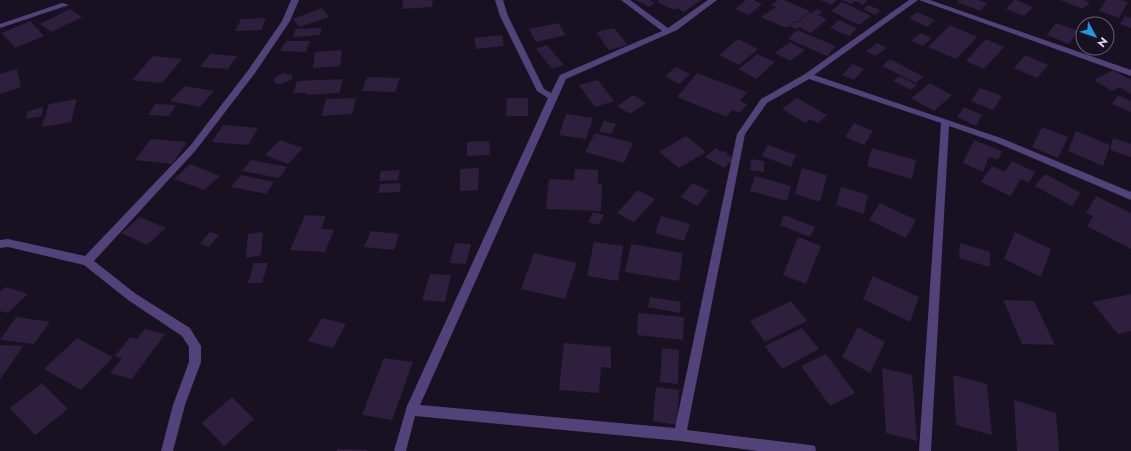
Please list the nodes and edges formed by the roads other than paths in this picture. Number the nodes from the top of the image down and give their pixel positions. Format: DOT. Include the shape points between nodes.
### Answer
graph roads {
  1 [pos="296,0"];
  2 [pos="499,0"];
  3 [pos="625,0"];
  4 [pos="713,0"];
  5 [pos="914,0"];
  6 [pos="923,0"];
  7 [pos="65,5"];
  8 [pos="0,26"];
  9 [pos="667,31"];
  10 [pos="1131,73"];
  11 [pos="808,76"];
  12 [pos="552,97"];
  13 [pos="945,121"];
  14 [pos="1131,196"];
  15 [pos="0,244"];
  16 [pos="87,261"];
  17 [pos="411,410"];
  18 [pos="680,434"];
  19 [pos="791,450"];
  20 [pos="167,451"];
  21 [pos="400,451"];
  22 [pos="810,451"];
  23 [pos="925,451"];
  1 -- 16 [label="street" via="286,21 252,71 193,148"];
  2 -- 12 [label="street" via="504,16 541,91"];
  3 -- 9 [label="street"];
  4 -- 9 [label="street"];
  5 -- 11 [label="street"];
  6 -- 10 [label="street"];
  7 -- 8 [label="street"];
  9 -- 12 [label="street" via="563,77"];
  11 -- 13 [label="street"];
  11 -- 18 [label="street" via="764,100 740,134"];
  12 -- 17 [label="street"];
  13 -- 14 [label="street" via="998,140"];
  13 -- 23 [label="street"];
  15 -- 16 [label="street" via="8,243"];
  16 -- 20 [label="street" via="132,297 186,332 195,346 194,362"];
  17 -- 18 [label="street"];
  17 -- 21 [label="street"];
  18 -- 19 [label="street"];
  19 -- 22 [label="street"];
}
